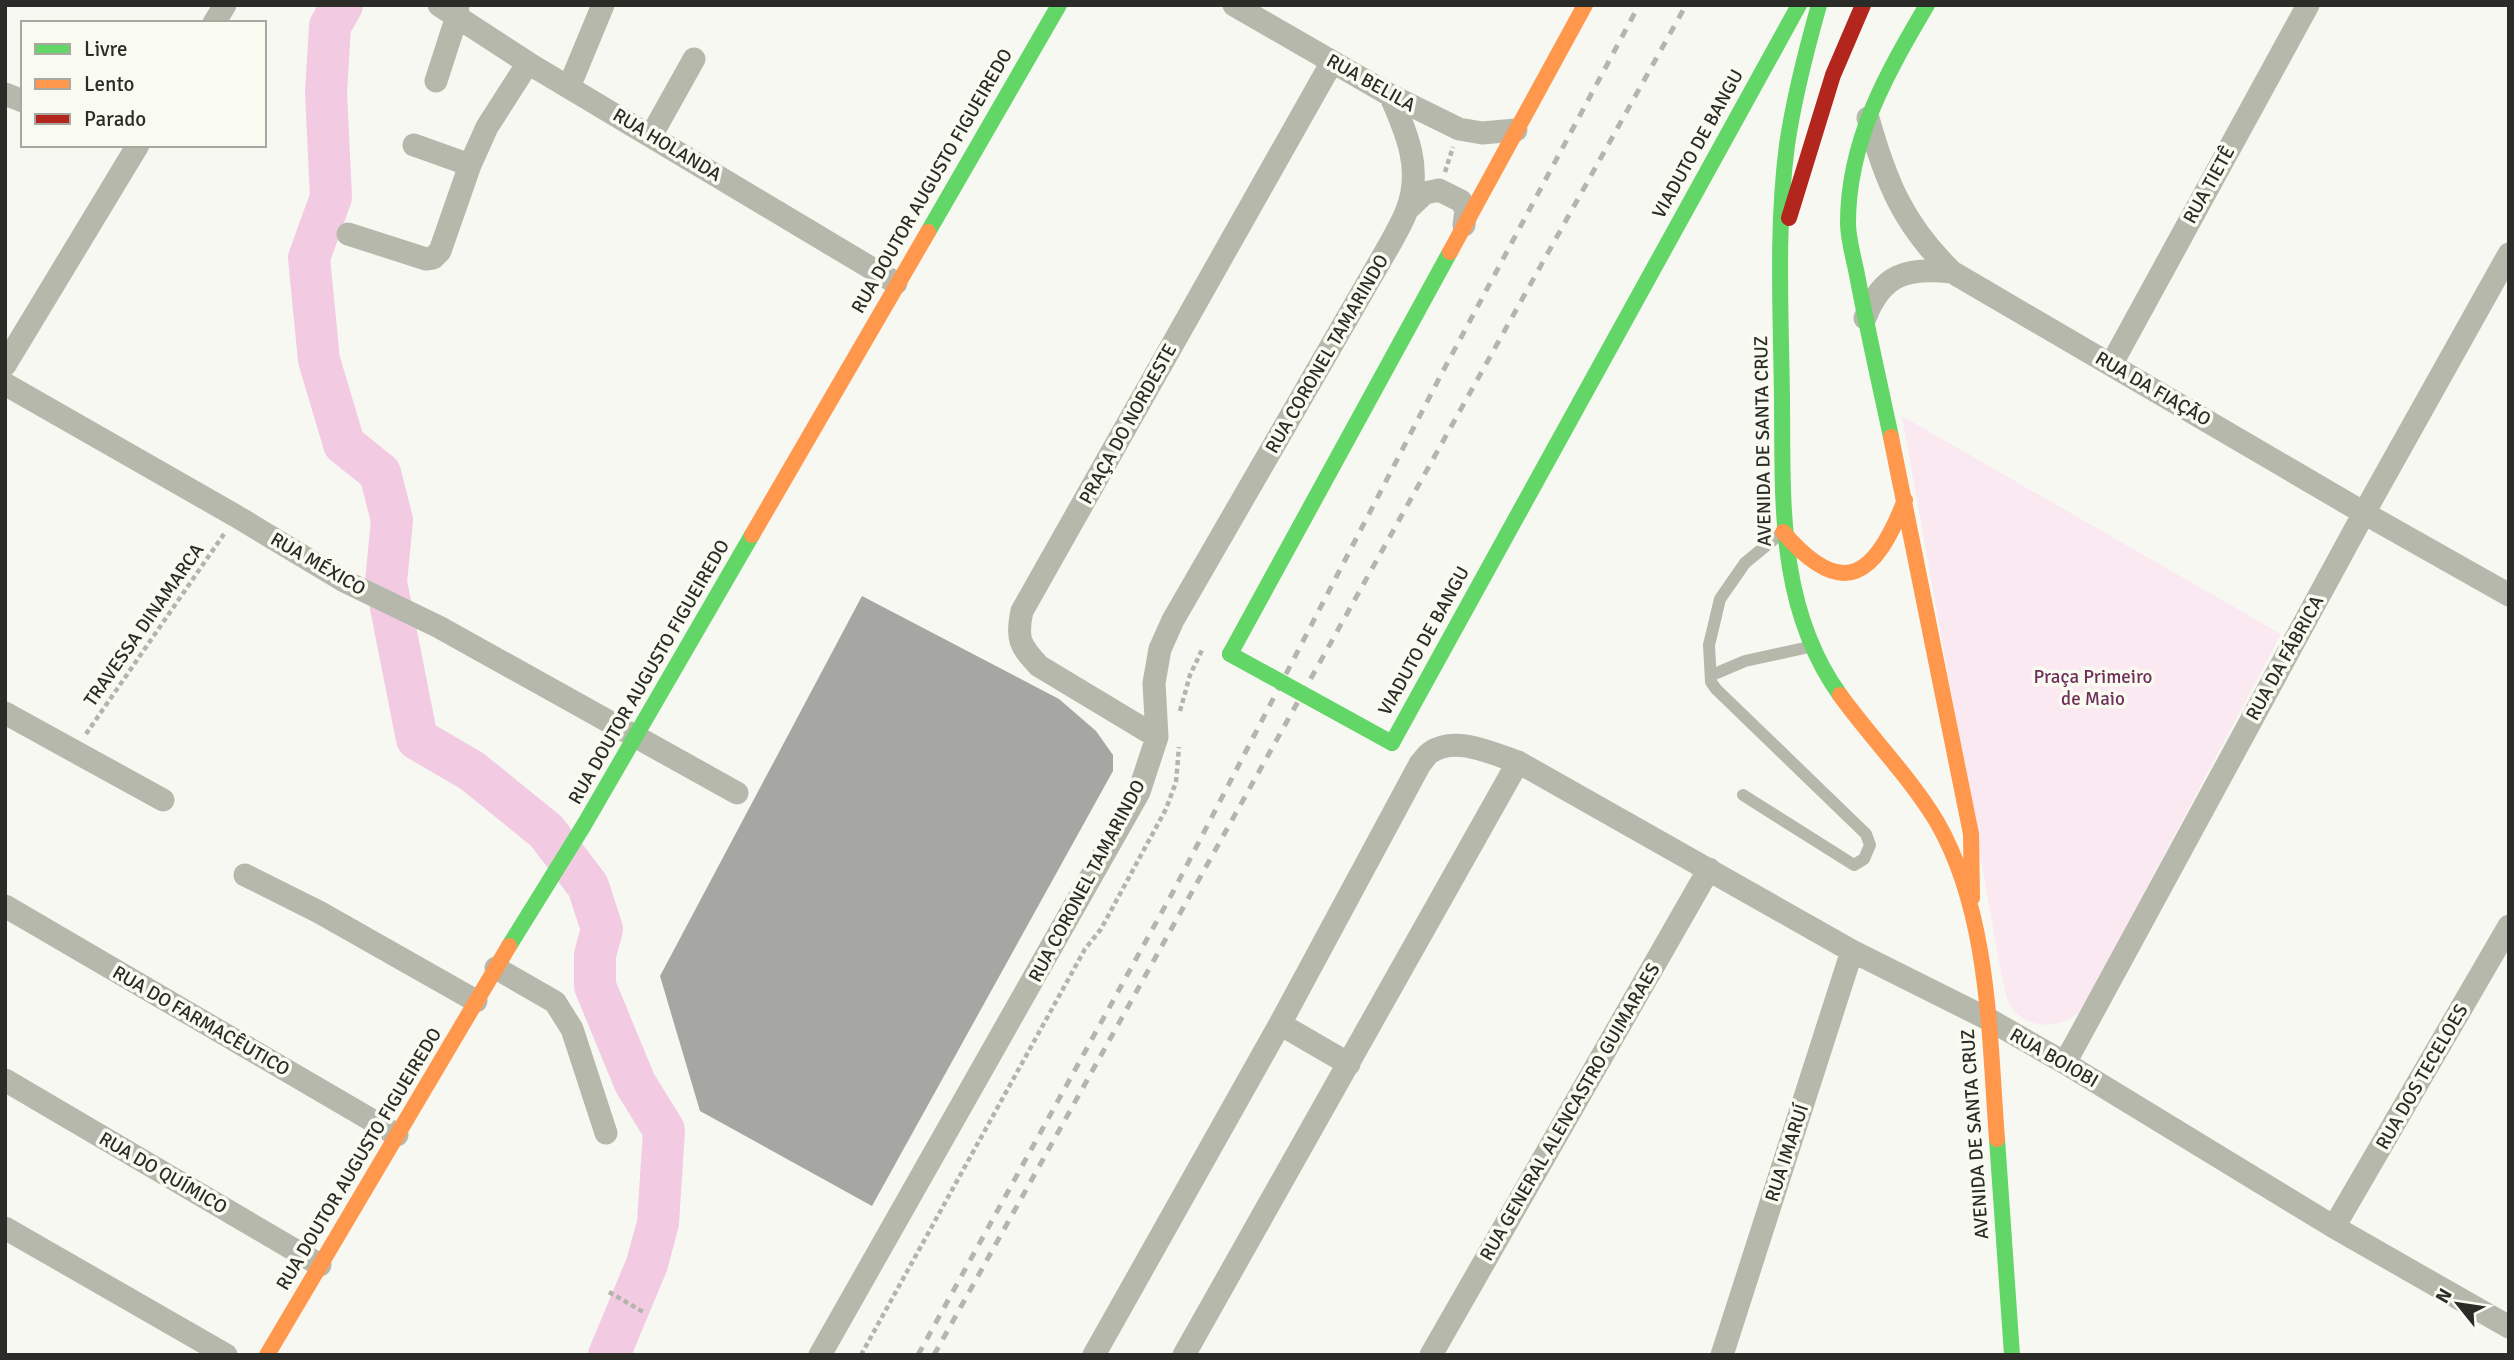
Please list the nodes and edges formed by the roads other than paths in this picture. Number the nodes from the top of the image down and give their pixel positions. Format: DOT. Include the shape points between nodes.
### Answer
graph roads {
  1 [pos="225,5"];
  2 [pos="603,5"];
  3 [pos="1059,5"];
  4 [pos="1234,5"];
  5 [pos="1585,5"];
  6 [pos="1799,5"];
  7 [pos="1819,5"];
  8 [pos="1863,5"];
  9 [pos="1927,5"];
  10 [pos="2308,5"];
  11 [pos="451,9"];
  12 [pos="215,21"];
  13 [pos="694,59"];
  14 [pos="528,62"];
  15 [pos="1332,62"];
  16 [pos="436,81"];
  17 [pos="569,87"];
  18 [pos="1390,94"];
  19 [pos="1868,117"];
  20 [pos="1516,130"];
  21 [pos="651,136"];
  22 [pos="414,145"];
  23 [pos="134,147"];
  24 [pos="470,165"];
  25 [pos="1408,209"];
  26 [pos="1464,225"];
  27 [pos="348,234"];
  28 [pos="1781,245"];
  29 [pos="2509,254"];
  30 [pos="1952,272"];
  31 [pos="897,283"];
  32 [pos="1865,318"];
  33 [pos="5,365"];
  34 [pos="2111,365"];
  35 [pos="5,384"];
  36 [pos="1905,500"];
  37 [pos="2364,513"];
  38 [pos="1783,532"];
  39 [pos="2509,596"];
  40 [pos="1811,646"];
  41 [pos="1712,675"];
  42 [pos="5,713"];
  43 [pos="636,737"];
  44 [pos="1157,737"];
  45 [pos="1518,762"];
  46 [pos="737,793"];
  47 [pos="1743,795"];
  48 [pos="163,800"];
  49 [pos="1709,869"];
  50 [pos="246,875"];
  51 [pos="5,906"];
  52 [pos="1972,912"];
  53 [pos="2509,926"];
  54 [pos="1852,951"];
  55 [pos="2500,963"];
  56 [pos="496,968"];
  57 [pos="476,1001"];
  58 [pos="1988,1019"];
  59 [pos="1280,1024"];
  60 [pos="1349,1063"];
  61 [pos="2065,1063"];
  62 [pos="5,1080"];
  63 [pos="606,1133"];
  64 [pos="397,1135"];
  65 [pos="2334,1227"];
  66 [pos="5,1228"];
  67 [pos="320,1265"];
  68 [pos="2509,1327"];
  69 [pos="226,1355"];
  70 [pos="267,1355"];
  71 [pos="820,1355"];
  72 [pos="1094,1355"];
  73 [pos="1184,1355"];
  74 [pos="1431,1355"];
  75 [pos="1722,1355"];
  76 [pos="2012,1355"];
  1 -- 12 [label="street"];
  2 -- 17 [label="street"];
  3 -- 31 [label="main road, RUA DOUTOR AUGUSTO FIGUEIREDO"];
  4 -- 15 [label="street, RUA BELILA"];
  5 -- 20 [label="main road"];
  6 -- 26 [label="main road, VIADUTO DE BANGU, bridge" via="1392,743 1230,654"];
  7 -- 28 [label="main road, AVENIDA DE SANTA CRUZ" via="1796,93 1785,165"];
  8 -- 28 [label="main road" via="1833,75"];
  9 -- 19 [label="main road, AVENIDA DE SANTA CRUZ" via="1886,75"];
  10 -- 34 [label="street, RUA TIETÊ"];
  11 -- 14 [label="street, RUA HOLANDA"];
  11 -- 16 [label="street"];
  13 -- 21 [label="street"];
  14 -- 17 [label="street, RUA HOLANDA"];
  14 -- 24 [label="street" via="487,127"];
  15 -- 18 [label="street, RUA BELILA"];
  15 -- 44 [label="street, PRAÇA DO NORDESTE" via="1022,611 1018,631 1025,651 1040,666"];
  17 -- 21 [label="street, RUA HOLANDA"];
  18 -- 20 [label="street, RUA BELILA" via="1459,130"];
  18 -- 25 [label="street, RUA CORONEL TAMARINDO" via="1413,157"];
  19 -- 30 [label="street, RUA DA FIAÇÃO" via="1896,198 1927,248"];
  19 -- 32 [label="main road, AVENIDA DE SANTA CRUZ" via="1854,167 1848,224"];
  20 -- 26 [label="main road"];
  21 -- 31 [label="street, RUA HOLANDA"];
  22 -- 24 [label="street"];
  23 -- 33 [label="street"];
  24 -- 27 [label="street" via="440,251 433,258"];
  25 -- 26 [label="street, RUA CORONEL TAMARINDO" via="1425,193 1439,190 1461,201 1466,210"];
  25 -- 44 [label="street, RUA CORONEL TAMARINDO" via="1173,620 1160,649 1154,683"];
  28 -- 38 [label="main road, AVENIDA DE SANTA CRUZ"];
  29 -- 37 [label="street, RUA DA FÁBRICA"];
  30 -- 32 [label="street" via="1908,272 1886,283 1872,299"];
  30 -- 34 [label="street, RUA DA FIAÇÃO"];
  31 -- 43 [label="main road, RUA DOUTOR AUGUSTO FIGUEIREDO"];
  32 -- 36 [label="main road, AVENIDA DE SANTA CRUZ"];
  34 -- 37 [label="street, RUA DA FIAÇÃO"];
  35 -- 43 [label="street, RUA MÉXICO" via="344,581 439,627"];
  36 -- 38 [label="main road" via="1885,548 1853,573 1834,572 1809,560"];
  36 -- 52 [label="main road, AVENIDA DE SANTA CRUZ" via="1971,834"];
  37 -- 39 [label="street, RUA DA FIAÇÃO"];
  37 -- 61 [label="street, RUA DA FÁBRICA"];
  38 -- 40 [label="main road, AVENIDA DE SANTA CRUZ" via="1799,615"];
  38 -- 41 [label="lane" via="1745,563 1720,599 1709,645"];
  40 -- 41 [label="lane" via="1745,661"];
  40 -- 52 [label="main road, AVENIDA DE SANTA CRUZ" via="1830,682 1931,811"];
  41 -- 47 [label="lane" via="1716,689 1866,834 1870,845 1864,859 1854,866"];
  42 -- 48 [label="street"];
  43 -- 46 [label="street, RUA MÉXICO"];
  43 -- 56 [label="main road, RUA DOUTOR AUGUSTO FIGUEIREDO"];
  44 -- 71 [label="street, RUA CORONEL TAMARINDO" via="1139,792"];
  45 -- 49 [label="street, RUA BOIOBI"];
  45 -- 59 [label="street, RUA BOIOBI" via="1449,745 1431,752 1420,764"];
  45 -- 60 [label="street"];
  49 -- 54 [label="street, RUA BOIOBI"];
  49 -- 74 [label="street, RUA GENERAL ALENCASTRO GUIMARAES"];
  50 -- 57 [label="street"];
  51 -- 64 [label="street, RUA DO FARMACÊUTICO"];
  52 -- 58 [label="main road, AVENIDA DE SANTA CRUZ"];
  53 -- 55 [label="street, RUA DOS TECELOES"];
  54 -- 58 [label="street, RUA BOIOBI"];
  54 -- 75 [label="street, RUA IMARUÍ"];
  55 -- 65 [label="street, RUA DOS TECELOES"];
  56 -- 57 [label="main road, RUA DOUTOR AUGUSTO FIGUEIREDO"];
  56 -- 63 [label="street" via="562,1010"];
  57 -- 64 [label="main road, RUA DOUTOR AUGUSTO FIGUEIREDO"];
  58 -- 61 [label="street, RUA BOIOBI"];
  58 -- 76 [label="main road, AVENIDA DE SANTA CRUZ"];
  59 -- 60 [label="street"];
  59 -- 72 [label="street, RUA BOIOBI"];
  60 -- 73 [label="street"];
  61 -- 65 [label="street, RUA BOIOBI"];
  62 -- 67 [label="street, RUA DO QUÍMICO"];
  64 -- 67 [label="main road, RUA DOUTOR AUGUSTO FIGUEIREDO"];
  65 -- 68 [label="street, RUA BOIOBI"];
  66 -- 69 [label="street"];
  67 -- 70 [label="main road, RUA DOUTOR AUGUSTO FIGUEIREDO"];
}
